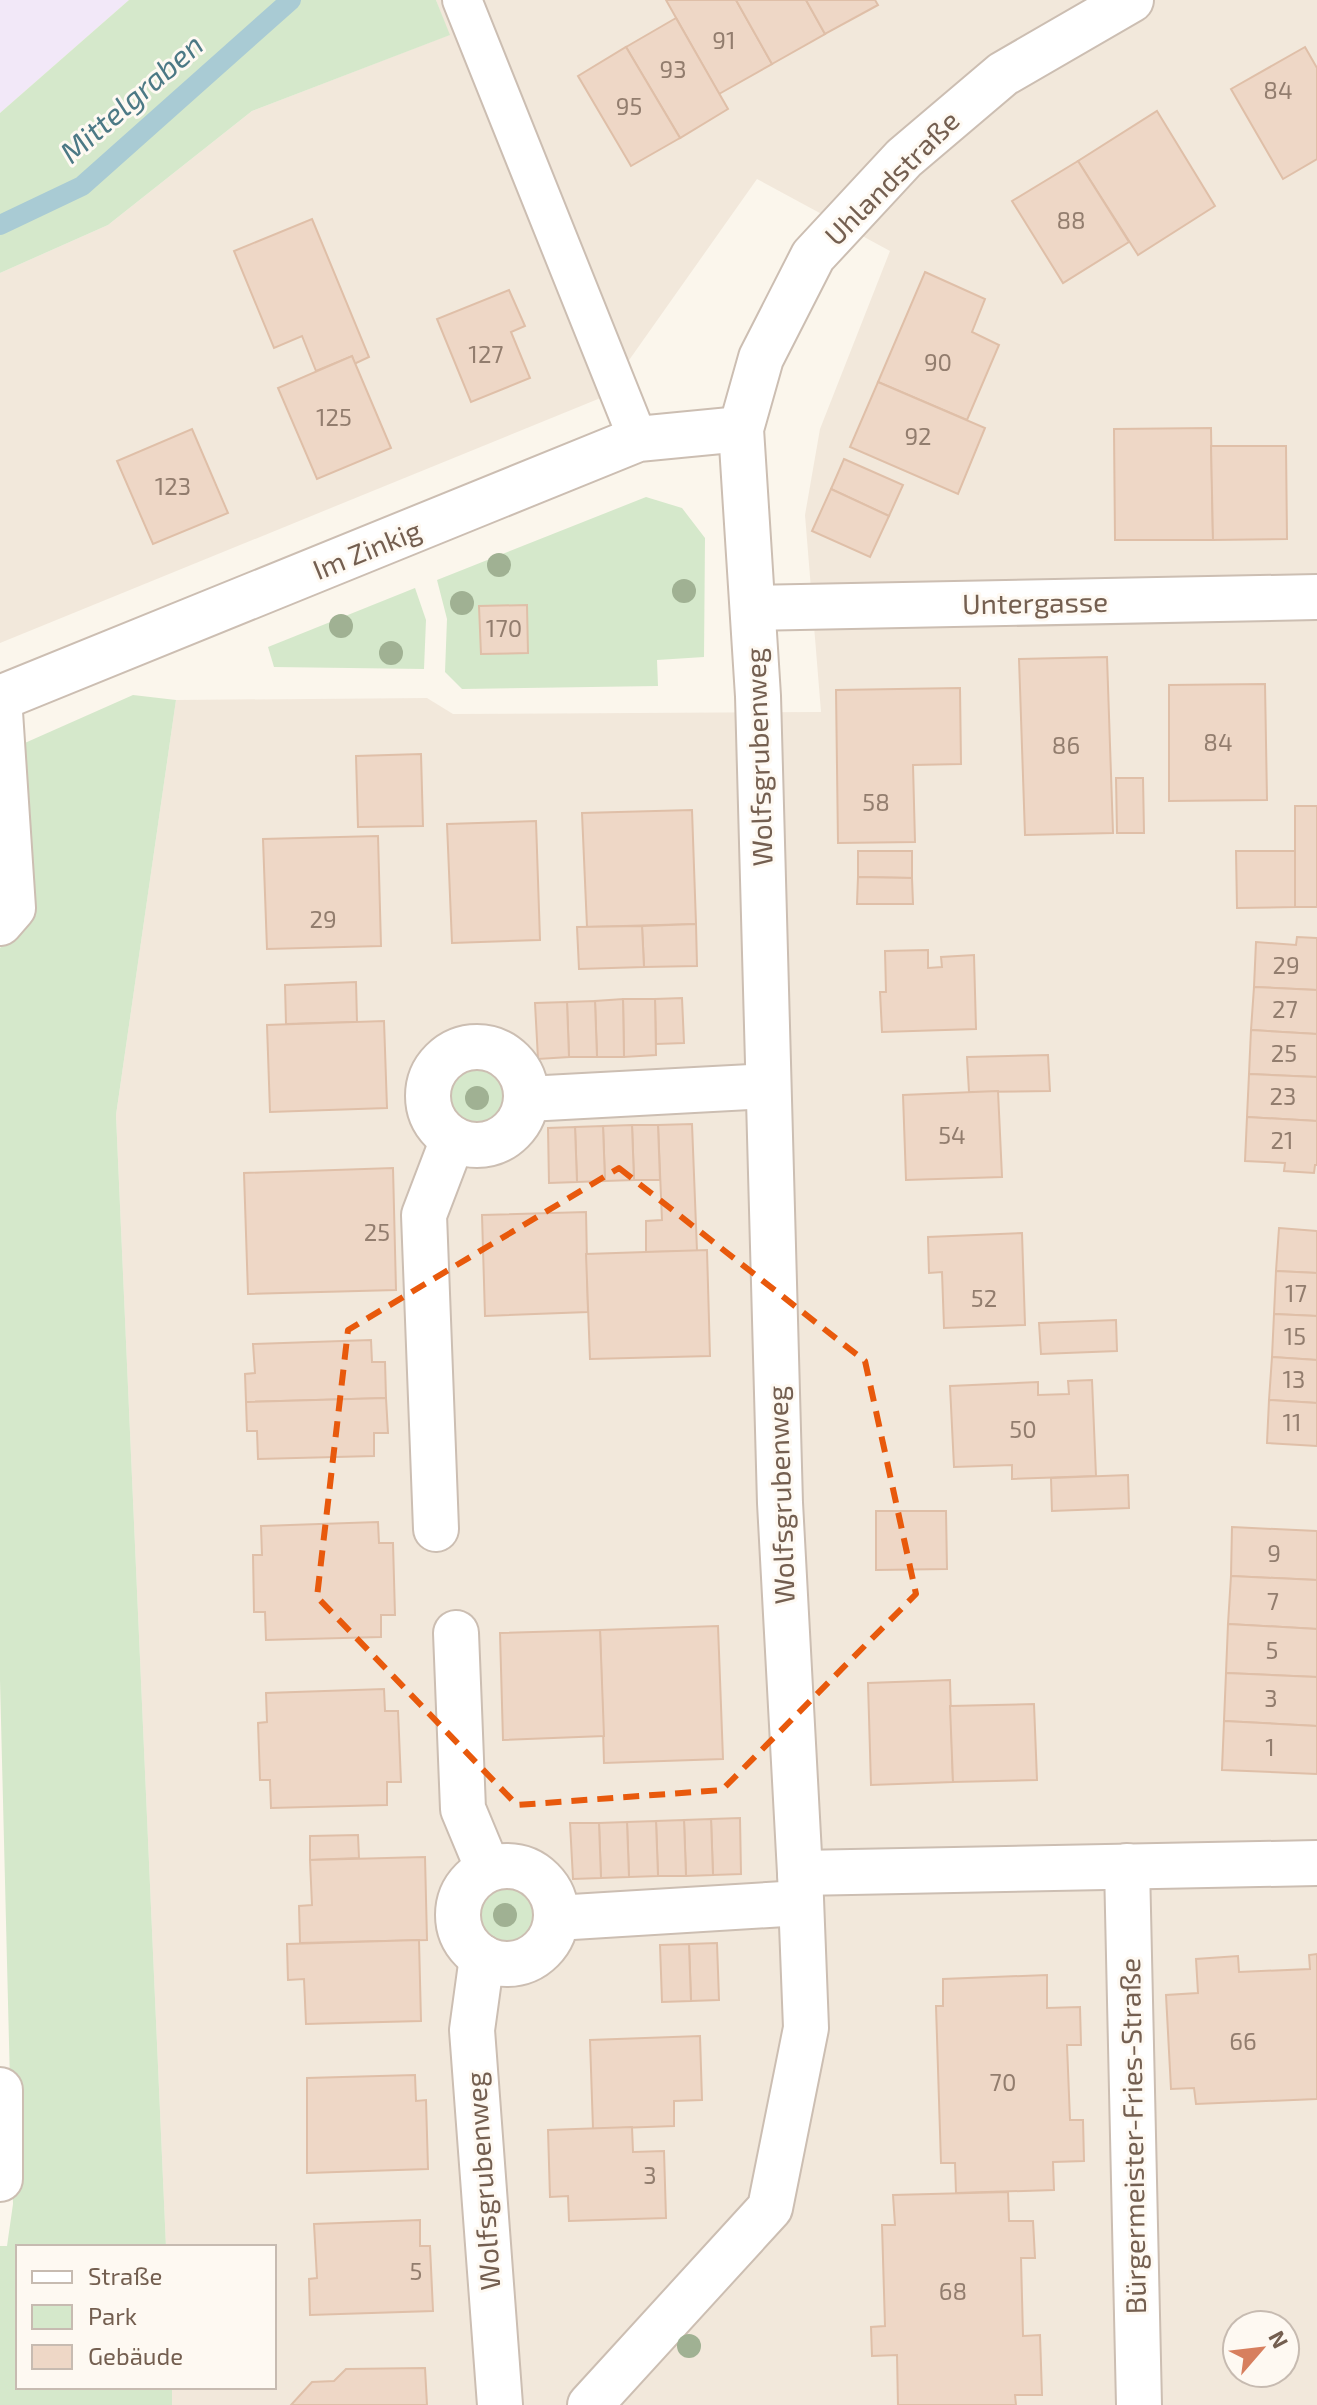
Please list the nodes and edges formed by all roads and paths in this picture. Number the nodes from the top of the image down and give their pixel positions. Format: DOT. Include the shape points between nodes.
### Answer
graph roads {
  1 [pos="462,0"];
  2 [pos="1131,0"];
  3 [pos="741,429"];
  4 [pos="638,439"];
  5 [pos="1317,597"];
  6 [pos="753,608"];
  7 [pos="0,698"];
  8 [pos="0,712"];
  9 [pos="0,923"];
  10 [pos="768,1086"];
  11 [pos="527,1099"];
  12 [pos="453,1139"];
  13 [pos="436,1529"];
  14 [pos="456,1633"];
  15 [pos="1317,1863"];
  16 [pos="1127,1866"];
  17 [pos="488,1869"];
  18 [pos="800,1888"];
  19 [pos="556,1918"];
  20 [pos="482,1957"];
  21 [pos="0,2090"];
  22 [pos="0,2179"];
  23 [pos="500,2405"];
  24 [pos="590,2405"];
  25 [pos="1139,2405"];
  1 -- 4 [label="lane"];
  2 -- 3 [label="street, Uhlandstraße" via="1003,74 904,158 813,256 761,358"];
  3 -- 4 [label="street, Im Zinkig"];
  3 -- 6 [label="street, Wolfsgrubenweg"];
  4 -- 7 [label="street, Im Zinkig"];
  5 -- 6 [label="street, Untergasse"];
  6 -- 10 [label="street, Wolfsgrubenweg"];
  8 -- 9 [label="street" via="13,908"];
  10 -- 11 [label="street"];
  10 -- 18 [label="street, Wolfsgrubenweg" via="780,1503"];
  11 -- 12 [label="street" via="513,1130 500,1140 468,1145"];
  11 -- 12 [label="street" via="519,1068 508,1057 493,1049 461,1048 436,1068 429,1083 431,1114"];
  12 -- 13 [label="street" via="424,1215"];
  14 -- 17 [label="street" via="463,1809"];
  15 -- 16 [label="street"];
  16 -- 18 [label="street"];
  16 -- 25 [label="street, Bürgermeister-Fries-Straße"];
  17 -- 19 [label="street" via="504,1865 536,1874 548,1886"];
  17 -- 20 [label="street" via="474,1877 458,1904 461,1934"];
  18 -- 19 [label="street"];
  18 -- 24 [label="street, Wolfsgrubenweg" via="806,2028 770,2208"];
  19 -- 20 [label="street" via="553,1934 530,1959 514,1964"];
  20 -- 23 [label="street, Wolfsgrubenweg" via="472,2030"];
  21 -- 22 [label="street"];
}
